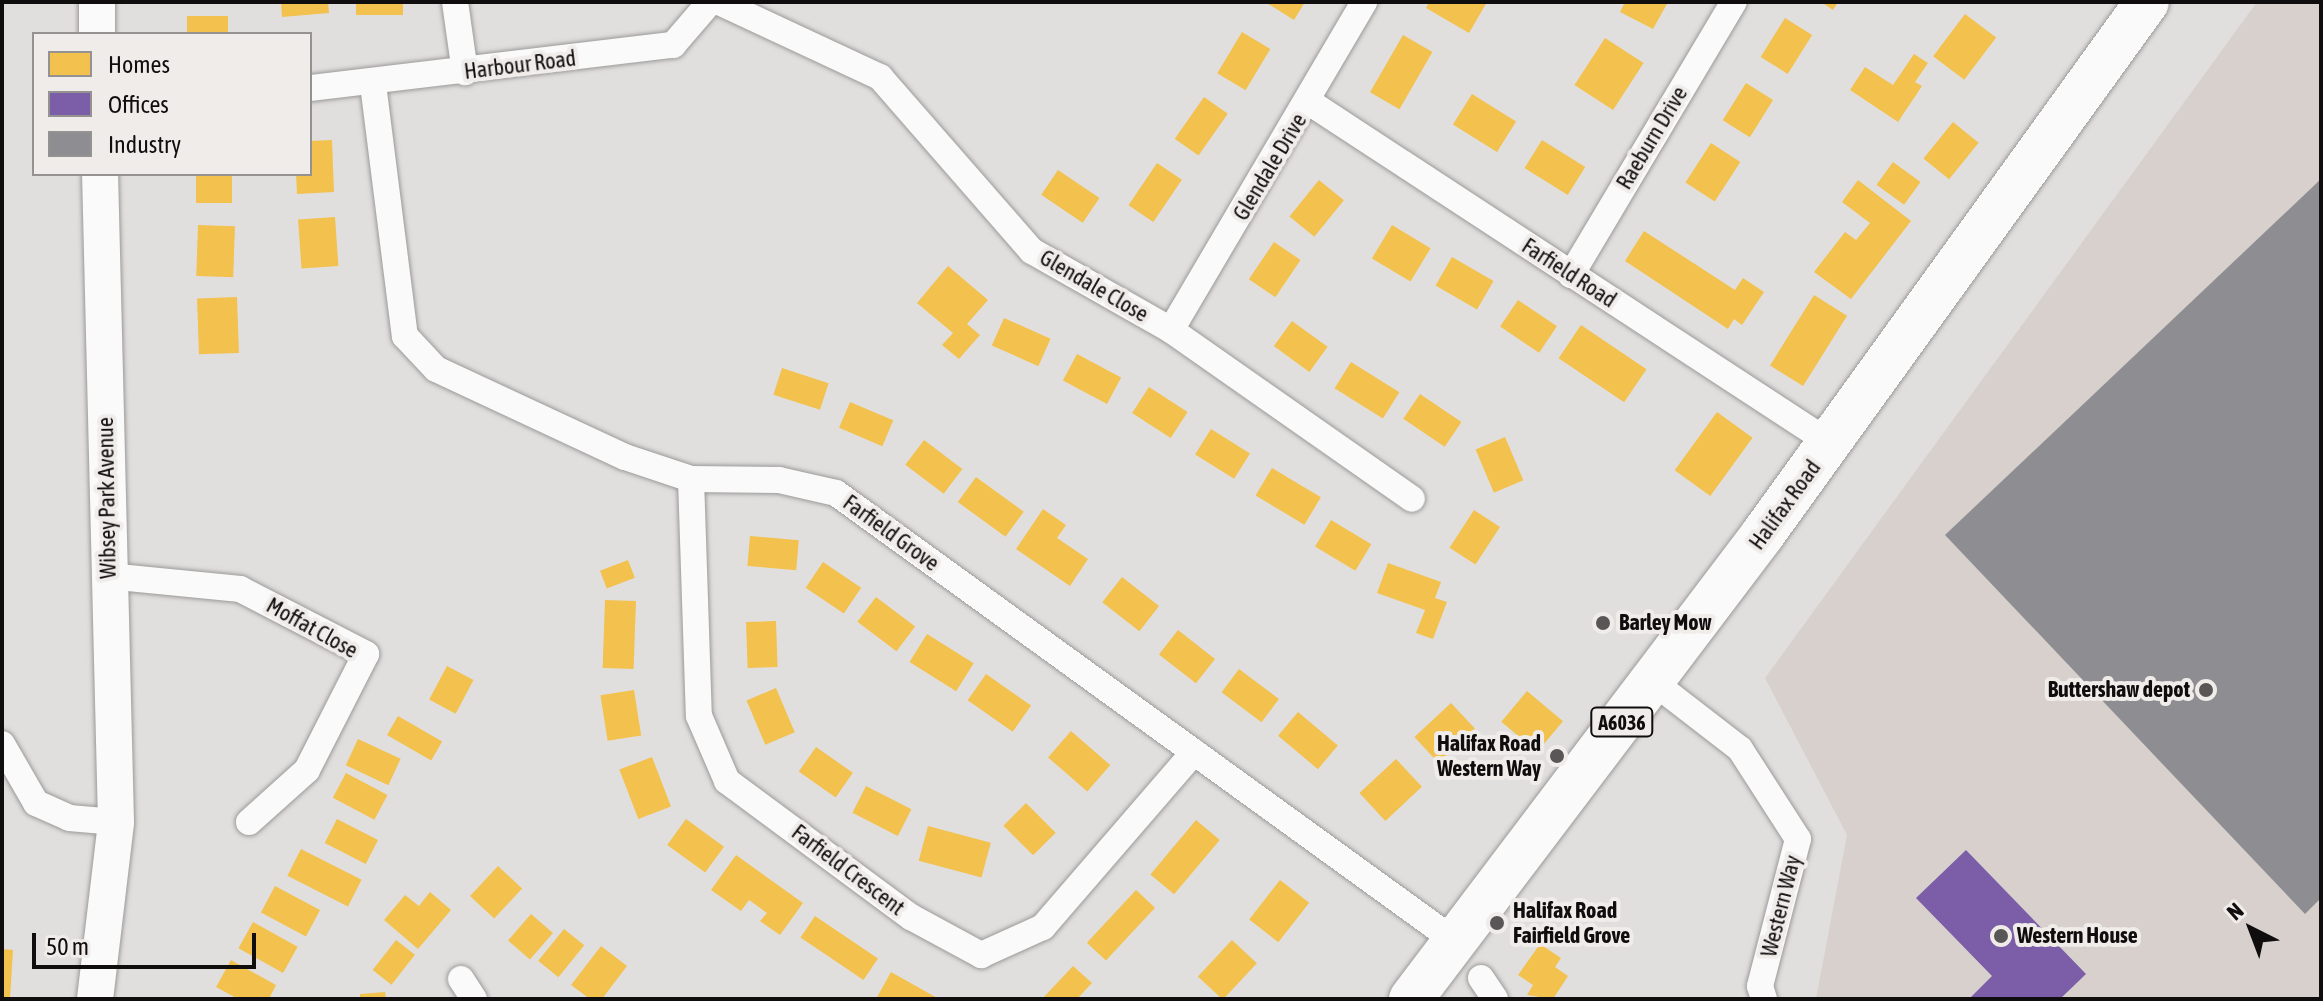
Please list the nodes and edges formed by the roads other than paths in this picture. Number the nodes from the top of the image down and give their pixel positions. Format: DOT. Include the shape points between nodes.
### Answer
graph roads {
  1 [pos="97,2"];
  2 [pos="455,2"];
  3 [pos="710,2"];
  4 [pos="719,2"];
  5 [pos="1364,2"];
  6 [pos="1734,2"];
  7 [pos="2147,2"];
  8 [pos="97,32"];
  9 [pos="465,72"];
  10 [pos="373,84"];
  11 [pos="312,88"];
  12 [pos="1309,102"];
  13 [pos="100,176"];
  14 [pos="1571,275"];
  15 [pos="1171,330"];
  16 [pos="1830,443"];
  17 [pos="691,479"];
  18 [pos="1412,499"];
  19 [pos="108,576"];
  20 [pos="1652,681"];
  21 [pos="2,744"];
  22 [pos="1194,752"];
  23 [pos="116,822"];
  24 [pos="249,822"];
  25 [pos="1455,941"];
  26 [pos="95,999"];
  27 [pos="1411,999"];
  28 [pos="1764,999"];
  1 -- 8 [label="street"];
  2 -- 9 [label="street"];
  3 -- 9 [label="street, Harbour Road" via="673,45"];
  4 -- 15 [label="street, Glendale Close" via="880,77 1032,251"];
  5 -- 12 [label="street, Glendale Drive"];
  6 -- 14 [label="street, Raeburn Drive"];
  7 -- 16 [label="highway, Halifax Road / A6036"];
  9 -- 10 [label="street, Harbour Road"];
  10 -- 11 [label="street, Harbour Road"];
  10 -- 17 [label="street, Farfield Grove" via="405,336 436,369 625,457"];
  12 -- 14 [label="street, Farfield Road"];
  12 -- 15 [label="street, Glendale Drive"];
  13 -- 19 [label="street, Wibsey Park Avenue"];
  14 -- 16 [label="street, Farfield Road"];
  15 -- 18 [label="street, Glendale Close"];
  16 -- 20 [label="highway, Halifax Road / A6036"];
  17 -- 22 [label="street, Farfield Grove" via="779,480 836,493"];
  17 -- 22 [label="street, Farfield Crescent" via="699,716 727,781 911,917 981,955 1043,927"];
  19 -- 23 [label="street, Wibsey Park Avenue"];
  19 -- 24 [label="street, Moffat Close" via="240,589 366,654 307,770"];
  20 -- 25 [label="highway, Halifax Road / A6036"];
  20 -- 28 [label="street, Western Way" via="1740,749 1798,839 1760,986"];
  21 -- 23 [label="street" via="36,803 69,818"];
  22 -- 25 [label="street, Farfield Grove"];
  23 -- 26 [label="street, Wibsey Park Avenue"];
  25 -- 27 [label="highway, Halifax Road / A6036"];
}
